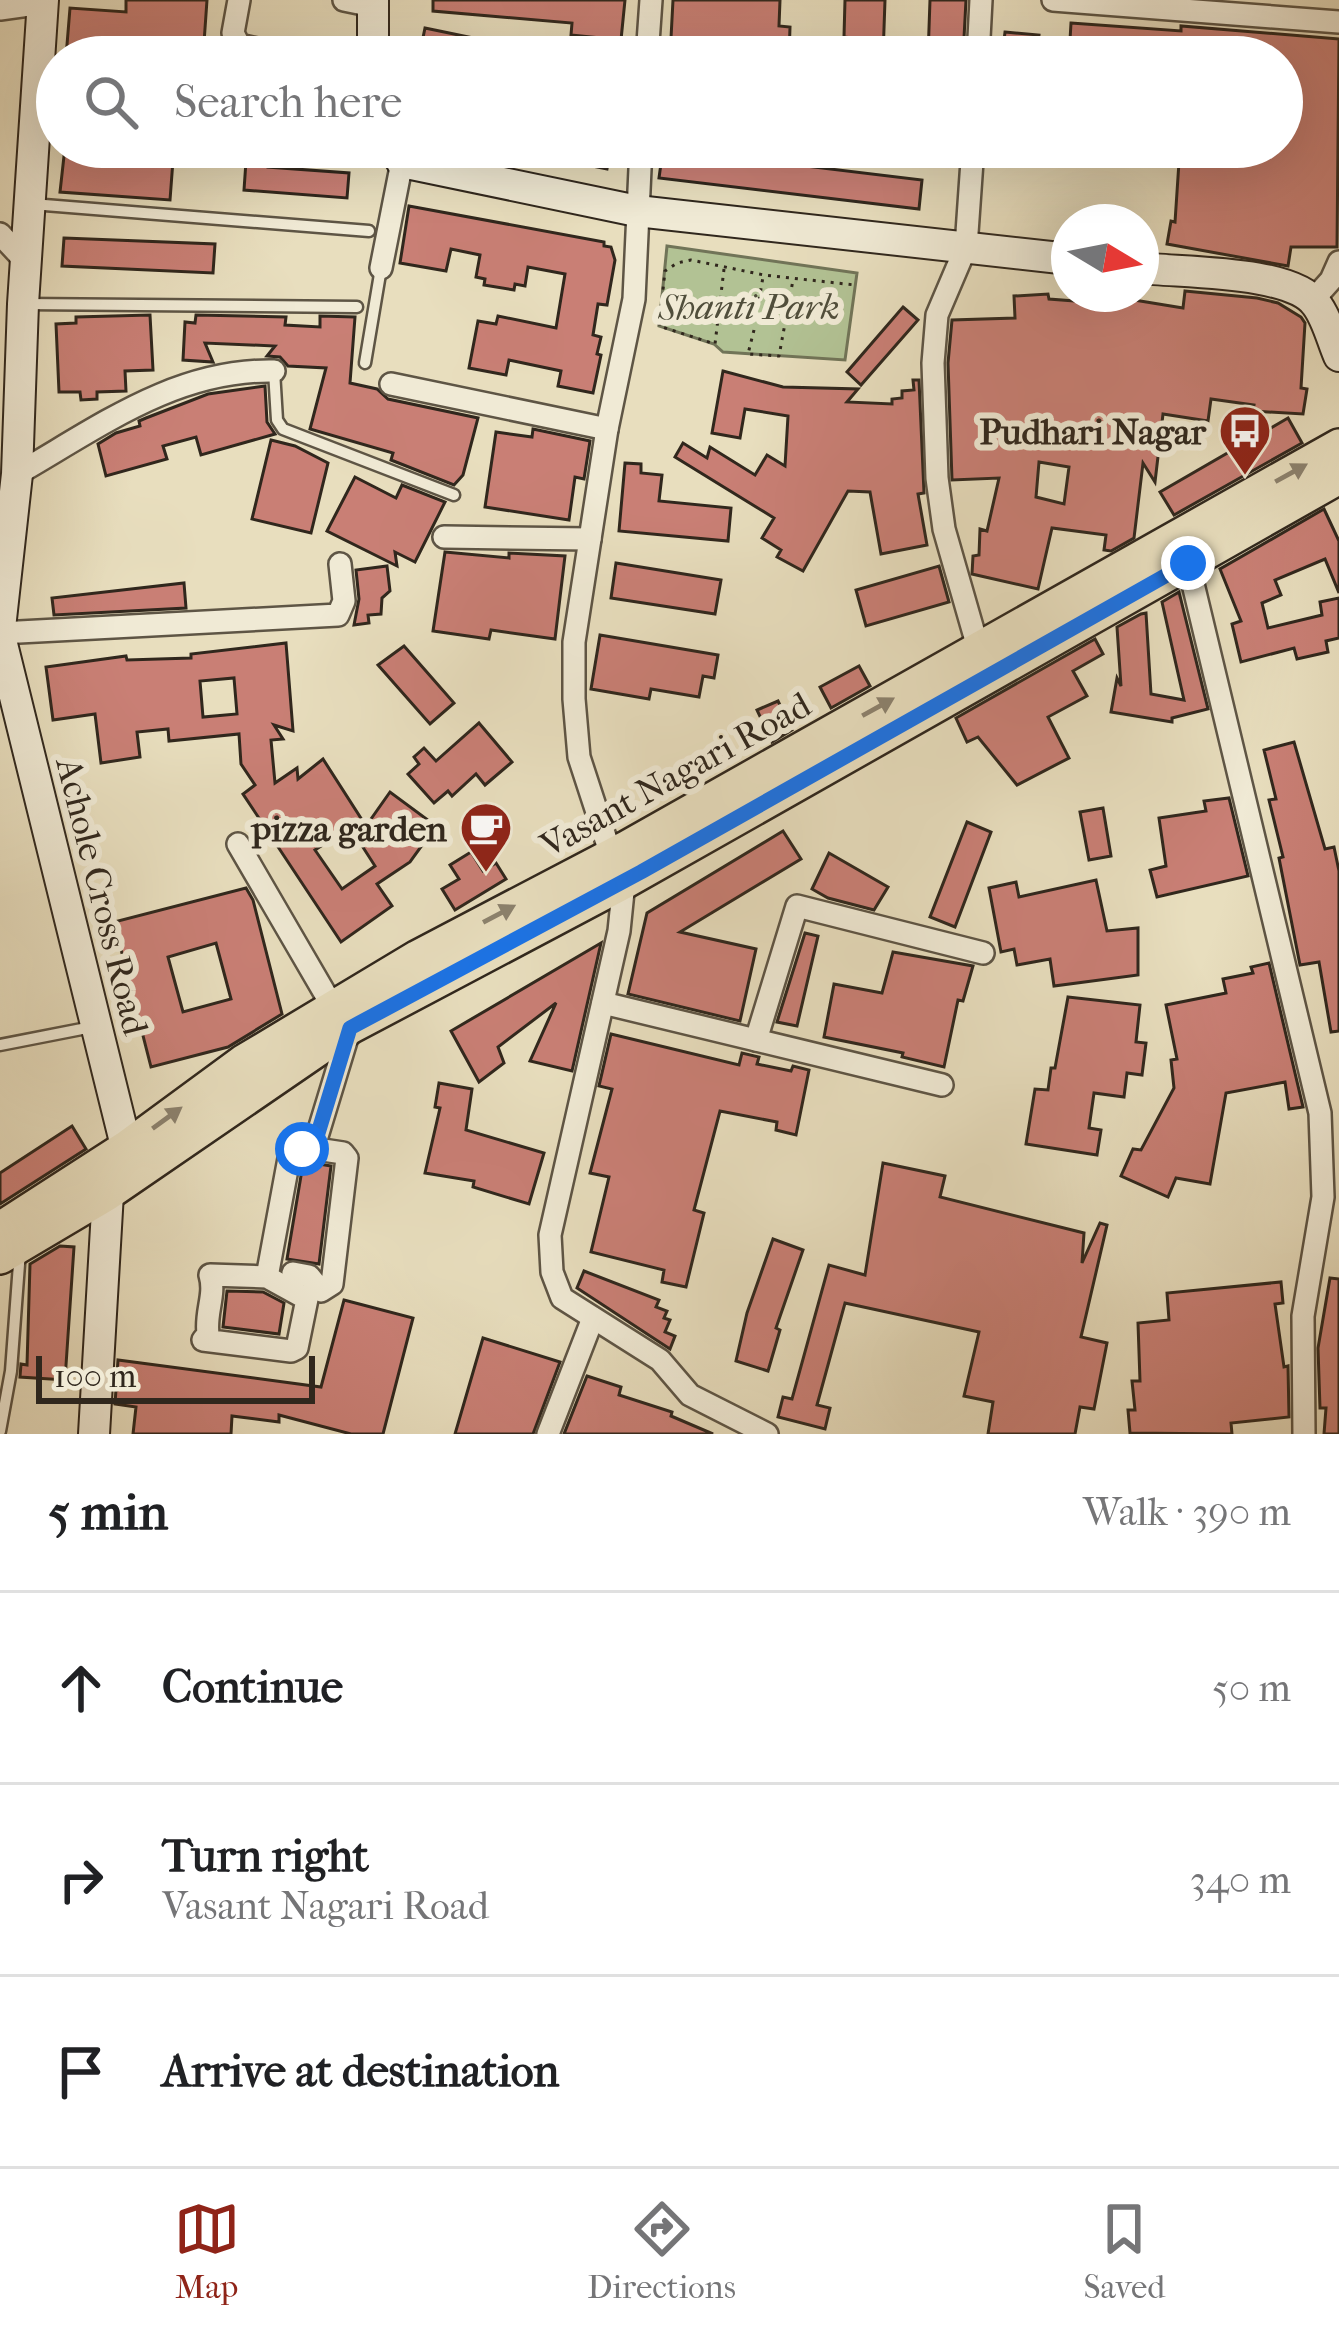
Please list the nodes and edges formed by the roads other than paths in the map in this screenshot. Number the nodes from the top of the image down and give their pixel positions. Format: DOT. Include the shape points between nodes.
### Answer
graph roads {
  1 [pos="239,0"];
  2 [pos="651,0"];
  3 [pos="982,0"];
  4 [pos="1053,0"];
  5 [pos="43,2"];
  6 [pos="363,2"];
  7 [pos="0,9"];
  8 [pos="1339,22"];
  9 [pos="41,36"];
  10 [pos="234,36"];
  11 [pos="369,36"];
  12 [pos="648,36"];
  13 [pos="979,36"];
  14 [pos="36,120"];
  15 [pos="395,168"];
  16 [pos="456,168"];
  17 [pos="640,168"];
  18 [pos="972,168"];
  19 [pos="31,204"];
  20 [pos="637,211"];
  21 [pos="369,230"];
  22 [pos="0,234"];
  23 [pos="966,247"];
  24 [pos="1051,257"];
  25 [pos="1339,262"];
  26 [pos="28,263"];
  27 [pos="381,268"];
  28 [pos="1159,270"];
  29 [pos="1313,300"];
  30 [pos="23,304"];
  31 [pos="357,307"];
  32 [pos="1339,356"];
  33 [pos="365,363"];
  34 [pos="274,371"];
  35 [pos="391,384"];
  36 [pos="607,429"];
  37 [pos="1339,446"];
  38 [pos="17,474"];
  39 [pos="1339,477"];
  40 [pos="454,495"];
  41 [pos="444,538"];
  42 [pos="590,539"];
  43 [pos="1179,552"];
  44 [pos="340,564"];
  45 [pos="0,633"];
  46 [pos="991,660"];
  47 [pos="238,844"];
  48 [pos="617,869"];
  49 [pos="983,953"];
  50 [pos="603,1003"];
  51 [pos="342,1018"];
  52 [pos="95,1027"];
  53 [pos="756,1040"];
  54 [pos="0,1045"];
  55 [pos="942,1085"];
  56 [pos="310,1148"];
  57 [pos="117,1169"];
  58 [pos="10,1237"];
  59 [pos="293,1273"];
  60 [pos="267,1276"];
  61 [pos="592,1318"];
  62 [pos="0,1431"];
  63 [pos="94,1434"];
  64 [pos="548,1434"];
  65 [pos="767,1434"];
  66 [pos="1304,1434"];
  1 -- 10 [label="street"];
  2 -- 12 [label="street"];
  3 -- 13 [label="street"];
  4 -- 8 [label="street"];
  5 -- 7 [label="street"];
  5 -- 9 [label="street, Achole Cross Road"];
  6 -- 11 [label="street"];
  14 -- 19 [label="street, Achole Cross Road"];
  15 -- 27 [label="street"];
  16 -- 20 [label="street"];
  17 -- 20 [label="street"];
  18 -- 23 [label="street"];
  19 -- 21 [label="lane"];
  19 -- 26 [label="street, Achole Cross Road"];
  20 -- 23 [label="street"];
  20 -- 36 [label="street" via="634,299"];
  22 -- 26 [label="street"];
  23 -- 24 [label="street"];
  23 -- 46 [label="street" via="937,315 937,478 944,529"];
  25 -- 29 [label="street"];
  26 -- 30 [label="street, Achole Cross Road"];
  27 -- 33 [label="lane"];
  28 -- 29 [label="street" via="1280,283"];
  29 -- 32 [label="street"];
  30 -- 31 [label="lane"];
  30 -- 38 [label="street, Achole Cross Road"];
  34 -- 38 [label="street" via="201,377 160,393"];
  34 -- 40 [label="lane" via="283,429"];
  35 -- 36 [label="street"];
  36 -- 42 [label="street"];
  43 -- 37 [label="main road, Vasant Nagari Road, one-way"];
  38 -- 45 [label="street, Achole Cross Road"];
  39 -- 43 [label="main road, Vasant Nagari Road"];
  41 -- 42 [label="street"];
  42 -- 48 [label="street" via="574,699 579,757"];
  43 -- 46 [label="main road, Vasant Nagari Road"];
  43 -- 66 [label="street" via="1321,1113 1323,1197 1303,1316"];
  44 -- 45 [label="street" via="338,615"];
  45 -- 52 [label="street, Achole Cross Road"];
  46 -- 48 [label="main road, Vasant Nagari Road"];
  47 -- 51 [label="street"];
  48 -- 50 [label="street" via="619,931"];
  48 -- 51 [label="main road, Vasant Nagari Road" via="418,957"];
  49 -- 53 [label="street" via="797,906"];
  50 -- 53 [label="street"];
  50 -- 61 [label="street" via="550,1235 562,1298"];
  51 -- 56 [label="street"];
  51 -- 57 [label="main road, Vasant Nagari Road" via="243,1062"];
  52 -- 54 [label="lane"];
  52 -- 57 [label="street, Achole Cross Road"];
  53 -- 55 [label="street"];
  56 -- 59 [label="street" via="347,1158 332,1284 321,1291 309,1276"];
  56 -- 60 [label="street" via="290,1153"];
  57 -- 58 [label="main road, Vasant Nagari Road"];
  57 -- 63 [label="street, Achole Cross Road"];
  58 -- 62 [label="lane" via="10,1371"];
  60 -- 60 [label="street" via="209,1274 214,1288 203,1340 297,1348 307,1299"];
  61 -- 64 [label="street"];
  61 -- 65 [label="street" via="660,1360 690,1395"];
}
